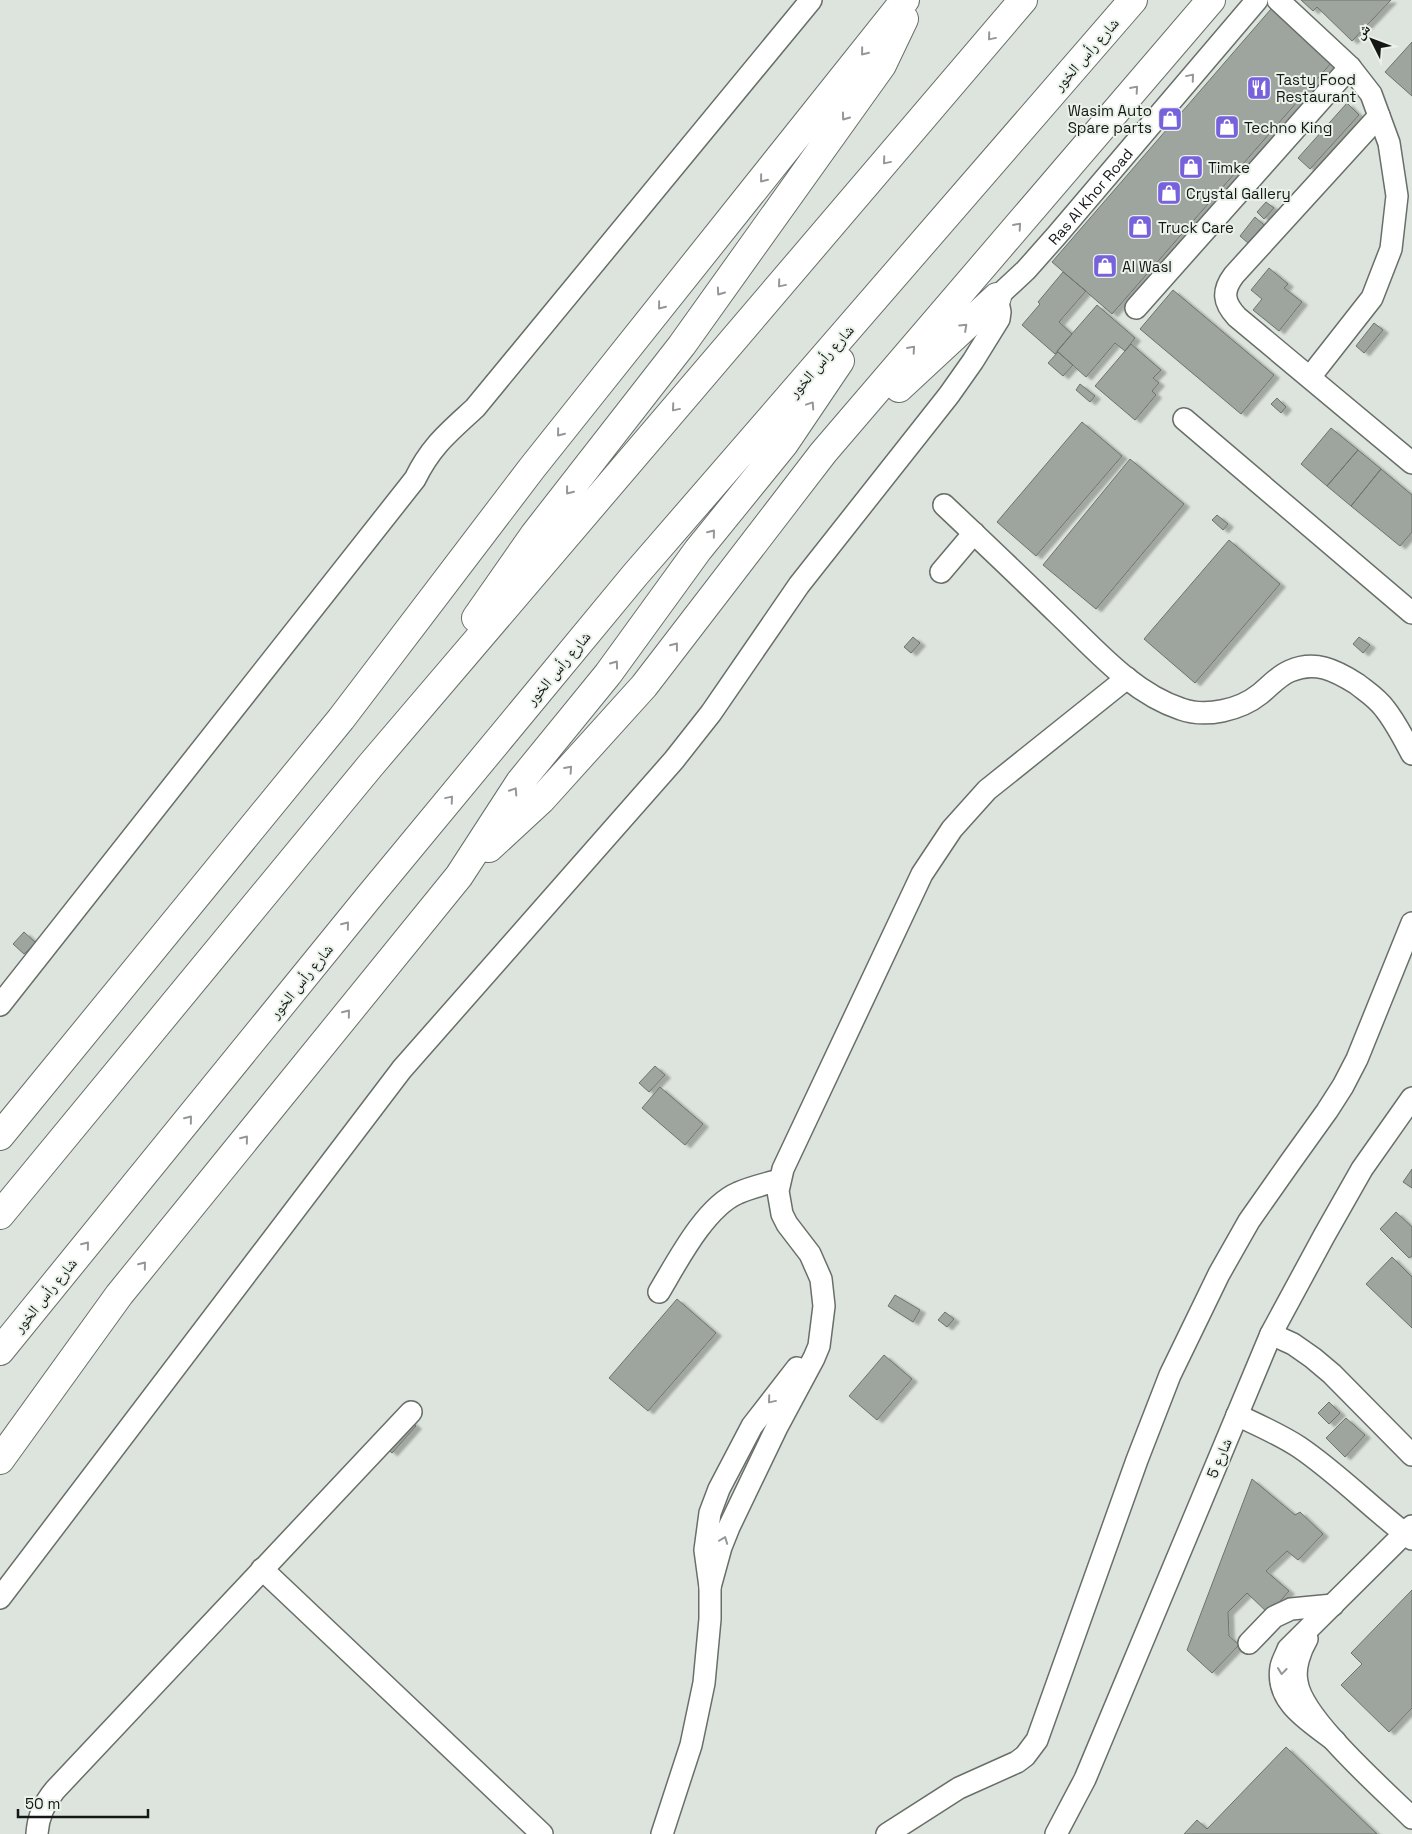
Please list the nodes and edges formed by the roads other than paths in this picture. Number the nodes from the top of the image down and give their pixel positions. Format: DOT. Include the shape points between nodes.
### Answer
graph roads {
  1 [pos="810,0"];
  2 [pos="906,0"];
  3 [pos="914,0"];
  4 [pos="1023,0"];
  5 [pos="1133,0"];
  6 [pos="1211,0"];
  7 [pos="1257,0"];
  8 [pos="1278,0"];
  9 [pos="1350,68"];
  10 [pos="1379,116"];
  11 [pos="907,262"];
  12 [pos="997,297"];
  13 [pos="1136,308"];
  14 [pos="1310,377"];
  15 [pos="1184,420"];
  16 [pos="1412,463"];
  17 [pos="944,505"];
  18 [pos="770,522"];
  19 [pos="974,533"];
  20 [pos="941,572"];
  21 [pos="1412,613"];
  22 [pos="1127,678"];
  23 [pos="1412,754"];
  24 [pos="370,766"];
  25 [pos="459,876"];
  26 [pos="1412,923"];
  27 [pos="0,1005"];
  28 [pos="1412,1098"];
  29 [pos="0,1136"];
  30 [pos="780,1180"];
  31 [pos="0,1215"];
  32 [pos="659,1292"];
  33 [pos="119,1295"];
  34 [pos="1271,1334"];
  35 [pos="0,1351"];
  36 [pos="411,1412"];
  37 [pos="1237,1415"];
  38 [pos="0,1435"];
  39 [pos="1412,1455"];
  40 [pos="0,1460"];
  41 [pos="1409,1533"];
  42 [pos="262,1569"];
  43 [pos="0,1598"];
  44 [pos="1326,1612"];
  45 [pos="1249,1643"];
  46 [pos="1412,1818"];
  47 [pos="37,1834"];
  48 [pos="542,1834"];
  49 [pos="662,1834"];
  50 [pos="887,1834"];
  51 [pos="1056,1834"];
  1 -- 27 [label="street" via="475,408 435,445 415,479"];
  2 -- 29 [label="highway, one-way" via="532,468 341,719"];
  3 -- 24 [label="highway, one-way" via="882,65 682,345 534,535"];
  4 -- 24 [label="highway, one-way"];
  5 -- 11 [label="highway, شارع رأس الخور"];
  18 -- 6 [label="highway, one-way" via="823,453"];
  12 -- 7 [label="street, Ras Al Khor Road, one-way" via="1057,235"];
  8 -- 9 [label="street"];
  9 -- 10 [label="street" via="1371,94"];
  9 -- 13 [label="street"];
  10 -- 14 [label="street" via="1389,143 1397,196 1391,248 1372,298"];
  10 -- 14 [label="street" via="1234,275 1225,291 1226,301 1237,317"];
  25 -- 11 [label="highway, one-way" via="520,782 608,674 698,550 784,444"];
  35 -- 11 [label="highway, شارع رأس الخور, one-way" via="635,575"];
  18 -- 12 [label="highway, one-way" via="818,482 904,383"];
  12 -- 43 [label="street" via="999,319 973,361 793,592 699,729 402,1069"];
  14 -- 16 [label="street"];
  15 -- 21 [label="street"];
  17 -- 19 [label="street"];
  25 -- 18 [label="highway, one-way" via="541,800 644,686"];
  19 -- 20 [label="street"];
  19 -- 22 [label="street"];
  22 -- 23 [label="street" via="1181,710 1207,712 1246,703 1294,669 1310,666 1330,668 1374,696 1393,719"];
  22 -- 30 [label="street" via="987,790 936,851 922,874"];
  24 -- 31 [label="highway"];
  33 -- 25 [label="highway, one-way"];
  26 -- 50 [label="street" via="1343,1086 1249,1221 1174,1366 1037,1740 1017,1762 959,1788"];
  28 -- 34 [label="street, شارع 5" via="1362,1169"];
  30 -- 32 [label="street" via="738,1193 718,1206 685,1249"];
  30 -- 49 [label="street" via="782,1214 810,1254 821,1279 824,1306 818,1352 777,1427 721,1547 710,1587 708,1651 698,1714"];
  33 -- 38 [label="highway"];
  33 -- 40 [label="highway"];
  34 -- 37 [label="street, شارع 5"];
  34 -- 39 [label="street" via="1293,1344 1332,1374"];
  36 -- 42 [label="street"];
  37 -- 41 [label="street" via="1298,1447"];
  37 -- 51 [label="street, شارع 5" via="1086,1779"];
  41 -- 44 [label="street"];
  42 -- 47 [label="street" via="55,1790 43,1806"];
  42 -- 48 [label="street"];
  44 -- 45 [label="street" via="1290,1609 1274,1617"];
  44 -- 46 [label="street" via="1305,1643 1297,1662 1297,1682 1303,1701 1335,1741"];
}
